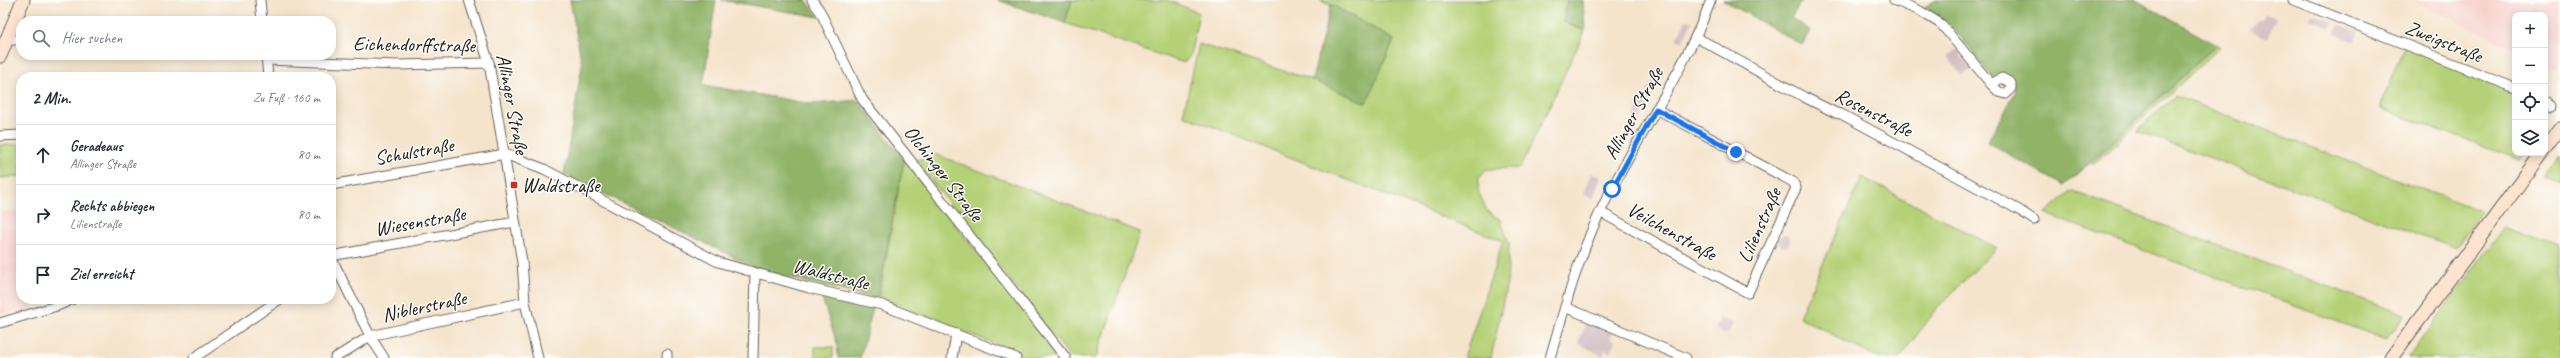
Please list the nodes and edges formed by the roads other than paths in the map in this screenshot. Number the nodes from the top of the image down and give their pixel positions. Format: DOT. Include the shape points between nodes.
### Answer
graph roads {
  1 [pos="23,0"];
  2 [pos="260,0"];
  3 [pos="469,0"];
  4 [pos="812,0"];
  5 [pos="1711,0"];
  6 [pos="1894,0"];
  7 [pos="2293,0"];
  8 [pos="17,16"];
  9 [pos="262,16"];
  10 [pos="16,18"];
  11 [pos="1696,37"];
  12 [pos="7,40"];
  13 [pos="16,40"];
  14 [pos="0,56"];
  15 [pos="266,60"];
  16 [pos="310,60"];
  17 [pos="488,63"];
  18 [pos="267,72"];
  19 [pos="1991,84"];
  20 [pos="2512,87"];
  21 [pos="1656,109"];
  22 [pos="2560,129"];
  23 [pos="16,135"];
  24 [pos="0,136"];
  25 [pos="2548,145"];
  26 [pos="505,154"];
  27 [pos="2540,156"];
  28 [pos="336,184"];
  29 [pos="1600,212"];
  30 [pos="2034,220"];
  31 [pos="515,222"];
  32 [pos="336,258"];
  33 [pos="336,269"];
  34 [pos="755,273"];
  35 [pos="1748,293"];
  36 [pos="525,302"];
  37 [pos="64,304"];
  38 [pos="273,304"];
  39 [pos="1565,307"];
  40 [pos="0,323"];
  41 [pos="956,334"];
  42 [pos="370,336"];
  43 [pos="194,358"];
  44 [pos="336,358"];
  45 [pos="384,358"];
  46 [pos="538,358"];
  47 [pos="752,358"];
  48 [pos="952,358"];
  49 [pos="1016,358"];
  50 [pos="1066,358"];
  51 [pos="1550,358"];
  52 [pos="1686,358"];
  53 [pos="2391,358"];
  1 -- 8 [label="street"];
  2 -- 9 [label="street"];
  3 -- 17 [label="street, Allinger Straße"];
  4 -- 50 [label="street, Olchinger Straße" via="820,10 862,99"];
  5 -- 11 [label="street, Allinger Straße"];
  6 -- 19 [label="street" via="1941,24"];
  7 -- 20 [label="street, Zweigstraße"];
  10 -- 12 [label="street"];
  11 -- 21 [label="street, Allinger Straße"];
  11 -- 30 [label="street, Rosenstraße"];
  12 -- 13 [label="street"];
  12 -- 14 [label="street"];
  15 -- 18 [label="street"];
  16 -- 17 [label="street, Eichendorffstraße" via="397,64"];
  17 -- 26 [label="street, Allinger Straße"];
  21 -- 29 [label="street, Allinger Straße"];
  21 -- 35 [label="street, Lilienstraße" via="1793,182 1796,188"];
  22 -- 25 [label="street"];
  23 -- 24 [label="street"];
  26 -- 28 [label="street, Schulstraße"];
  26 -- 31 [label="street, Allinger Straße"];
  26 -- 34 [label="street, Waldstraße" via="544,169 718,262"];
  27 -- 53 [label="street"];
  29 -- 35 [label="street, Veilchenstraße"];
  29 -- 39 [label="street, Allinger Straße"];
  31 -- 32 [label="street, Wiesenstraße"];
  31 -- 36 [label="street, Allinger Straße"];
  33 -- 42 [label="street"];
  34 -- 41 [label="street, Waldstraße" via="882,304"];
  34 -- 47 [label="street"];
  36 -- 42 [label="street, Niblerstraße"];
  36 -- 46 [label="street, Allinger Straße"];
  37 -- 40 [label="street"];
  38 -- 43 [label="street"];
  39 -- 51 [label="street, Allinger Straße"];
  39 -- 52 [label="street"];
  41 -- 48 [label="street"];
  41 -- 49 [label="street, Waldstraße"];
  42 -- 44 [label="street, Niblerstraße"];
  42 -- 45 [label="street"];
}
